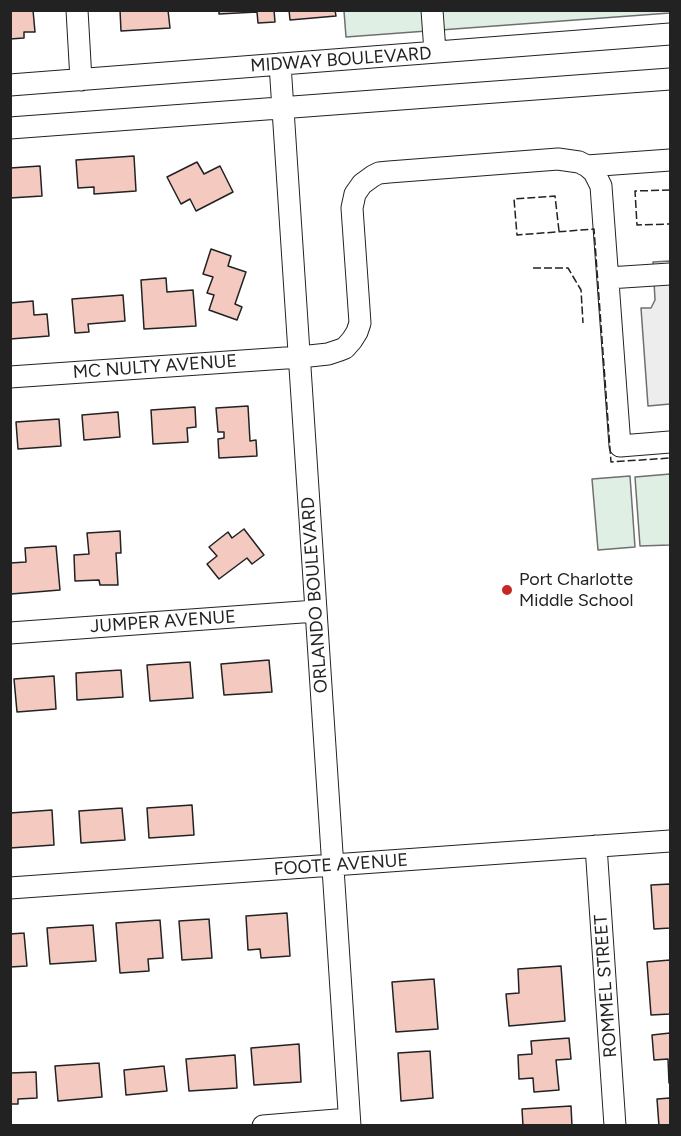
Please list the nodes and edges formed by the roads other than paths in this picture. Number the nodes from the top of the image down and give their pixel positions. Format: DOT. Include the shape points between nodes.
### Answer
graph roads {
  1 [pos="77,10"];
  2 [pos="432,10"];
  3 [pos="670,34"];
  4 [pos="435,52"];
  5 [pos="280,64"];
  6 [pos="670,79"];
  7 [pos="81,80"];
  8 [pos="10,85"];
  9 [pos="282,107"];
  10 [pos="10,128"];
  11 [pos="670,160"];
  12 [pos="587,166"];
  13 [pos="670,274"];
  14 [pos="609,278"];
  15 [pos="300,357"];
  16 [pos="10,377"];
  17 [pos="670,442"];
  18 [pos="316,611"];
  19 [pos="10,633"];
  20 [pos="670,841"];
  21 [pos="596,846"];
  22 [pos="333,865"];
  23 [pos="10,888"];
  24 [pos="350,1122"];
  25 [pos="263,1125"];
  26 [pos="615,1125"];
  1 -- 7 [label="street"];
  2 -- 4 [label="street"];
  3 -- 4 [label="street, MIDWAY BOULEVARD"];
  4 -- 5 [label="street, MIDWAY BOULEVARD"];
  5 -- 7 [label="street, MIDWAY BOULEVARD"];
  5 -- 9 [label="street, ORLANDO BOULEVARD"];
  6 -- 9 [label="street"];
  7 -- 8 [label="street, MIDWAY BOULEVARD"];
  9 -- 10 [label="street"];
  9 -- 15 [label="street, ORLANDO BOULEVARD"];
  11 -- 12 [label="street, MC NULTY AVENUE"];
  12 -- 14 [label="street" via="601,186"];
  12 -- 15 [label="street, MC NULTY AVENUE" via="558,159 389,172 368,179 357,190 352,208 360,323 357,332 340,350"];
  13 -- 14 [label="street"];
  14 -- 17 [label="street" via="620,446"];
  15 -- 16 [label="street, MC NULTY AVENUE"];
  15 -- 18 [label="street, ORLANDO BOULEVARD"];
  18 -- 19 [label="street, JUMPER AVENUE"];
  18 -- 22 [label="street, ORLANDO BOULEVARD"];
  20 -- 21 [label="street, FOOTE AVENUE"];
  21 -- 22 [label="street, FOOTE AVENUE"];
  21 -- 26 [label="street, ROMMEL STREET"];
  22 -- 23 [label="street, FOOTE AVENUE"];
  22 -- 24 [label="street, ORLANDO BOULEVARD"];
  24 -- 25 [label="street"];
}
